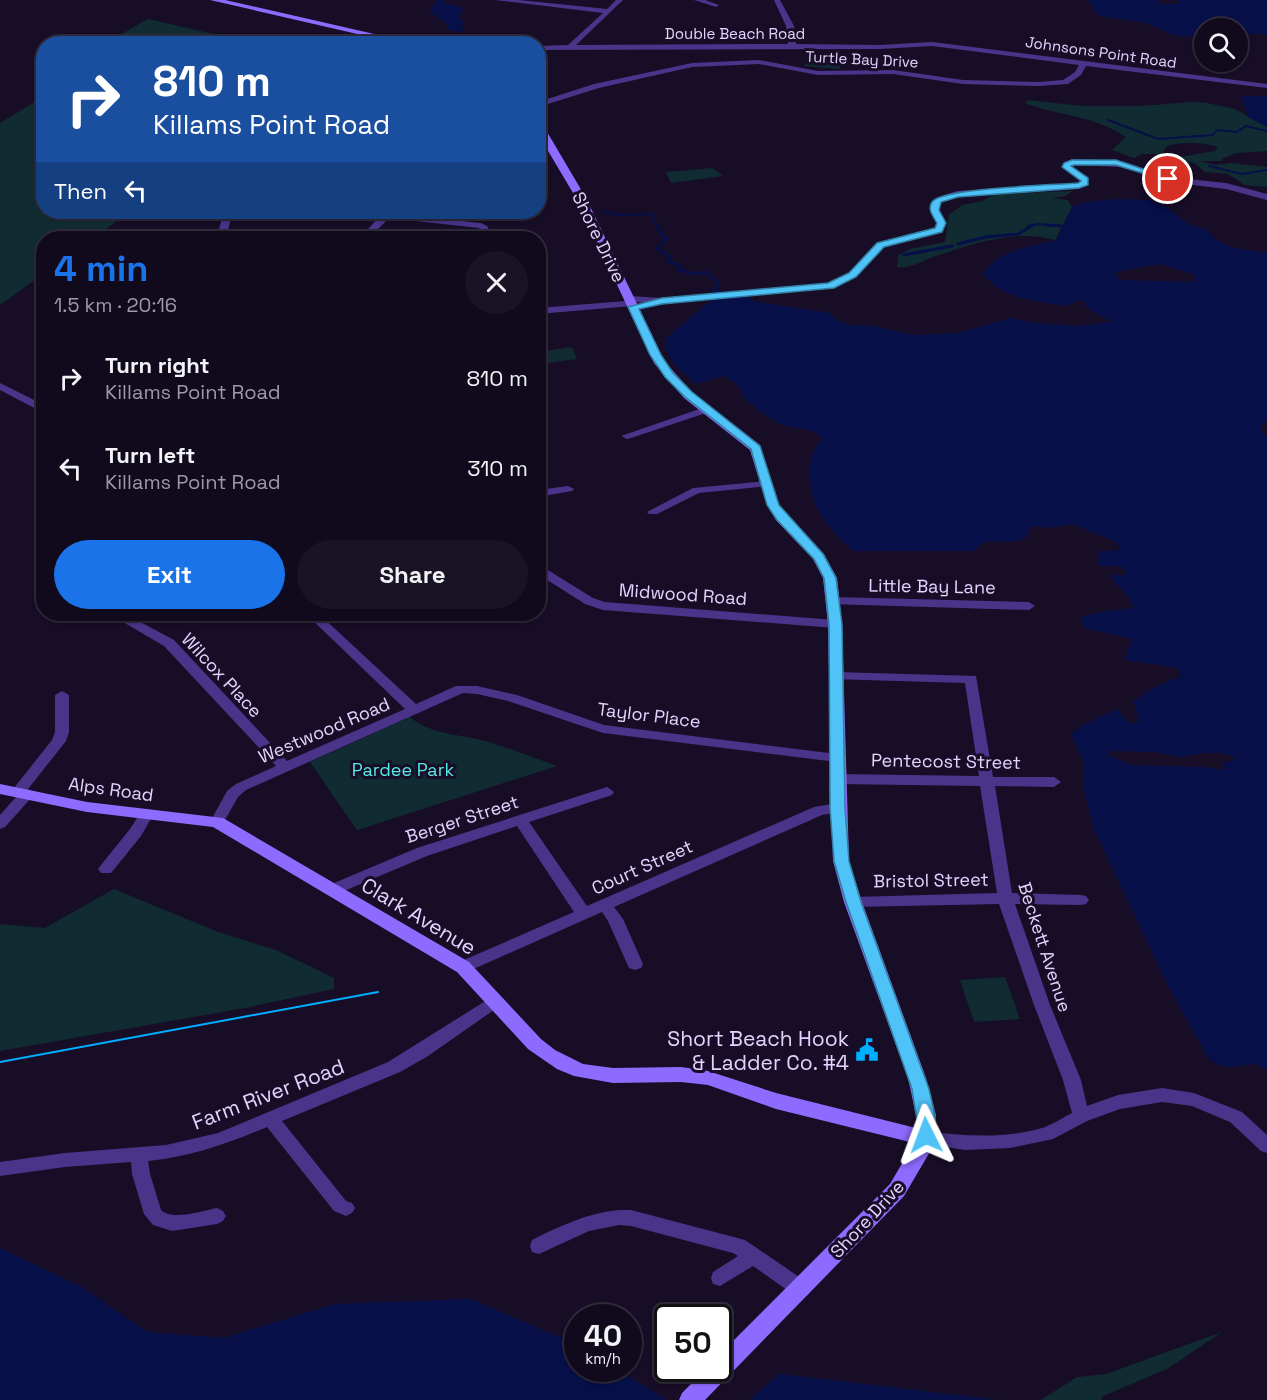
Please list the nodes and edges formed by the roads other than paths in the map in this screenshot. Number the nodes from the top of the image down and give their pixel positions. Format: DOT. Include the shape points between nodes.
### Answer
graph roads {
  1 [pos="214,0"];
  2 [pos="498,0"];
  3 [pos="620,0"];
  4 [pos="697,0"];
  5 [pos="777,0"];
  6 [pos="716,5"];
  7 [pos="608,12"];
  8 [pos="378,36"];
  9 [pos="932,44"];
  10 [pos="792,46"];
  11 [pos="546,48"];
  12 [pos="569,48"];
  13 [pos="1084,62"];
  14 [pos="1267,86"];
  15 [pos="546,101"];
  16 [pos="546,139"];
  17 [pos="1267,197"];
  18 [pos="383,219"];
  19 [pos="410,219"];
  20 [pos="371,231"];
  21 [pos="486,231"];
  22 [pos="632,303"];
  23 [pos="546,311"];
  24 [pos="0,386"];
  25 [pos="36,406"];
  26 [pos="708,410"];
  27 [pos="627,436"];
  28 [pos="766,484"];
  29 [pos="568,489"];
  30 [pos="546,493"];
  31 [pos="653,512"];
  32 [pos="546,573"];
  33 [pos="834,601"];
  34 [pos="1029,606"];
  35 [pos="128,621"];
  36 [pos="319,621"];
  37 [pos="835,624"];
  38 [pos="836,676"];
  39 [pos="461,689"];
  40 [pos="62,695"];
  41 [pos="414,710"];
  42 [pos="837,758"];
  43 [pos="285,767"];
  44 [pos="837,778"];
  45 [pos="988,782"];
  46 [pos="1054,782"];
  47 [pos="0,789"];
  48 [pos="607,792"];
  49 [pos="22,794"];
  50 [pos="838,808"];
  51 [pos="146,815"];
  52 [pos="519,820"];
  53 [pos="217,822"];
  54 [pos="0,824"];
  55 [pos="106,869"];
  56 [pos="332,890"];
  57 [pos="1005,898"];
  58 [pos="1081,900"];
  59 [pos="854,902"];
  60 [pos="605,905"];
  61 [pos="584,914"];
  62 [pos="635,964"];
  63 [pos="463,967"];
  64 [pos="495,1000"];
  65 [pos="1081,1116"];
  66 [pos="271,1120"];
  67 [pos="926,1138"];
  68 [pos="1267,1146"];
  69 [pos="139,1155"];
  70 [pos="0,1169"];
  71 [pos="346,1208"];
  72 [pos="217,1216"];
  73 [pos="539,1246"];
  74 [pos="751,1257"];
  75 [pos="720,1278"];
  76 [pos="801,1289"];
  77 [pos="692,1398"];
  1 -- 8 [label="main road"];
  2 -- 7 [label="street"];
  3 -- 7 [label="street"];
  4 -- 6 [label="street"];
  5 -- 10 [label="street" via="790,26"];
  7 -- 12 [label="street"];
  9 -- 10 [label="street, Double Beach Road"];
  9 -- 13 [label="street, Johnsons Point Road"];
  10 -- 12 [label="street, Double Beach Road"];
  11 -- 12 [label="street, Double Beach Road"];
  13 -- 14 [label="street, Johnsons Point Road"];
  13 -- 15 [label="street, Turtle Bay Drive" via="1078,73 1065,82 1039,84 963,82 893,72 824,73 759,62 712,63 652,72"];
  16 -- 22 [label="main road, Shore Drive" via="581,198"];
  17 -- 22 [label="street" via="1226,186 1168,179 1122,164 1072,162 1067,167 1085,180 1079,186 957,194 938,200 934,210 941,223 939,230 880,245 853,275 830,286"];
  18 -- 20 [label="street"];
  19 -- 21 [label="street"];
  22 -- 23 [label="street"];
  22 -- 26 [label="main road, Shore Drive" via="664,369"];
  24 -- 25 [label="street"];
  26 -- 27 [label="street"];
  26 -- 28 [label="main road, Shore Drive" via="756,448"];
  28 -- 31 [label="street" via="699,489"];
  28 -- 33 [label="main road, Shore Drive" via="778,513 824,564"];
  29 -- 30 [label="street"];
  32 -- 37 [label="street, Midwood Road" via="603,606"];
  33 -- 34 [label="street, Little Bay Lane"];
  33 -- 37 [label="main road, Shore Drive"];
  35 -- 43 [label="street, Wilcox Place" via="169,643"];
  36 -- 41 [label="street"];
  37 -- 38 [label="main road, Shore Drive"];
  38 -- 42 [label="main road, Shore Drive"];
  38 -- 45 [label="street, Beckett Avenue" via="971,679"];
  39 -- 41 [label="street, Westwood Road"];
  39 -- 42 [label="street, Taylor Place" via="486,690 603,729"];
  40 -- 49 [label="street" via="59,741"];
  41 -- 43 [label="street, Westwood Road"];
  42 -- 44 [label="main road, Shore Drive"];
  43 -- 53 [label="street, Westwood Road" via="232,794"];
  44 -- 45 [label="street, Pentecost Street"];
  44 -- 50 [label="main road, Shore Drive"];
  45 -- 46 [label="street, Pentecost Street"];
  45 -- 57 [label="street, Beckett Avenue"];
  47 -- 49 [label="main road, Alps Road"];
  48 -- 52 [label="street, Berger Street"];
  49 -- 51 [label="main road, Alps Road"];
  49 -- 54 [label="street"];
  50 -- 59 [label="main road, Shore Drive" via="841,861"];
  50 -- 60 [label="street, Court Street" via="819,810"];
  51 -- 53 [label="main road, Alps Road"];
  51 -- 55 [label="street"];
  52 -- 56 [label="street, Berger Street" via="422,852"];
  52 -- 61 [label="street"];
  53 -- 56 [label="main road, Clark Avenue"];
  56 -- 63 [label="main road, Clark Avenue"];
  57 -- 58 [label="street, Bristol Street"];
  57 -- 59 [label="street, Bristol Street"];
  57 -- 65 [label="street, Beckett Avenue" via="1072,1080"];
  59 -- 67 [label="main road, Shore Drive" via="920,1089"];
  60 -- 61 [label="street, Court Street"];
  60 -- 62 [label="street" via="615,918"];
  61 -- 63 [label="street, Court Street"];
  63 -- 64 [label="main road, Clark Avenue"];
  64 -- 66 [label="street, Farm River Road" via="394,1067"];
  64 -- 67 [label="main road, Clark Avenue" via="523,1034 564,1065 606,1077 669,1073 718,1080 784,1103"];
  65 -- 67 [label="street, Clark Avenue" via="1047,1134 1010,1142 965,1143"];
  65 -- 68 [label="street, Clark Avenue" via="1118,1102 1162,1095 1194,1100 1236,1117"];
  66 -- 69 [label="street, Farm River Road" via="192,1148"];
  66 -- 71 [label="street" via="340,1206"];
  67 -- 76 [label="main road, Shore Drive" via="897,1190"];
  69 -- 70 [label="street, Farm River Road"];
  69 -- 72 [label="street" via="153,1214 159,1220 172,1223"];
  73 -- 74 [label="street" via="590,1222 615,1216 730,1244"];
  74 -- 75 [label="street"];
  74 -- 76 [label="street"];
  76 -- 77 [label="main road, Shore Drive"];
}
